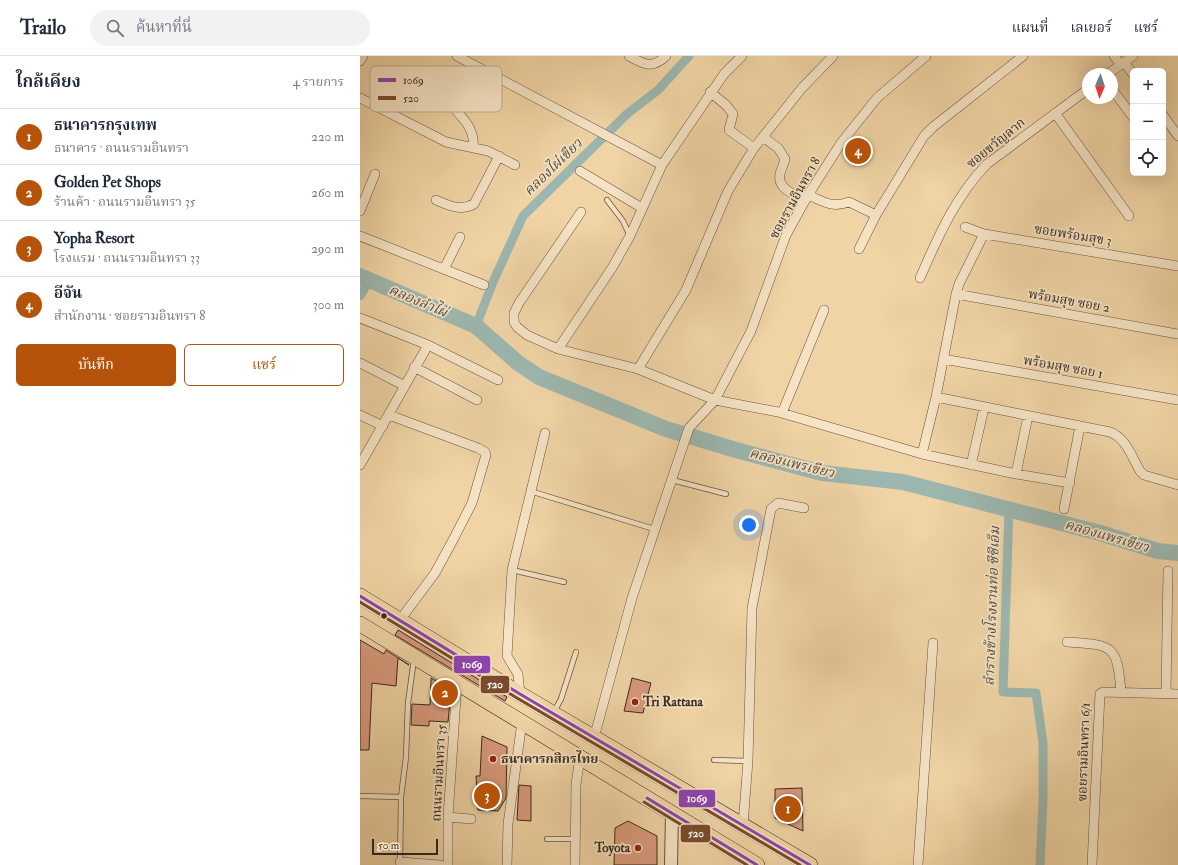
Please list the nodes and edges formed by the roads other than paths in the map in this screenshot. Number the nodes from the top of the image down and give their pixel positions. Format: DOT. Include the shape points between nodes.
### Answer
graph roads {
  1 [pos="363,56"];
  2 [pos="458,56"];
  3 [pos="629,56"];
  4 [pos="666,56"];
  5 [pos="742,56"];
  6 [pos="833,56"];
  7 [pos="926,56"];
  8 [pos="1023,56"];
  9 [pos="1114,56"];
  10 [pos="1133,56"];
  11 [pos="360,61"];
  12 [pos="1123,64"];
  13 [pos="477,66"];
  14 [pos="1117,68"];
  15 [pos="1130,71"];
  16 [pos="502,80"];
  17 [pos="710,92"];
  18 [pos="1082,93"];
  19 [pos="1118,97"];
  20 [pos="360,98"];
  21 [pos="370,103"];
  22 [pos="387,112"];
  23 [pos="456,112"];
  24 [pos="1130,112"];
  25 [pos="1055,113"];
  26 [pos="1166,119"];
  27 [pos="1178,136"];
  28 [pos="763,137"];
  29 [pos="472,147"];
  30 [pos="754,148"];
  31 [pos="499,156"];
  32 [pos="515,165"];
  33 [pos="662,166"];
  34 [pos="580,171"];
  35 [pos="375,174"];
  36 [pos="807,197"];
  37 [pos="436,200"];
  38 [pos="607,200"];
  39 [pos="642,208"];
  40 [pos="360,211"];
  41 [pos="581,212"];
  42 [pos="876,214"];
  43 [pos="1129,216"];
  44 [pos="965,227"];
  45 [pos="984,234"];
  46 [pos="360,236"];
  47 [pos="630,236"];
  48 [pos="460,237"];
  49 [pos="858,249"];
  50 [pos="1178,266"];
  51 [pos="444,269"];
  52 [pos="920,278"];
  53 [pos="484,285"];
  54 [pos="956,294"];
  55 [pos="824,310"];
  56 [pos="360,318"];
  57 [pos="1178,334"];
  58 [pos="428,345"];
  59 [pos="558,349"];
  60 [pos="943,359"];
  61 [pos="360,363"];
  62 [pos="414,367"];
  63 [pos="638,369"];
  64 [pos="498,380"];
  65 [pos="405,386"];
  66 [pos="936,398"];
  67 [pos="477,400"];
  68 [pos="715,400"];
  69 [pos="1178,400"];
  70 [pos="984,408"];
  71 [pos="782,413"];
  72 [pos="360,415"];
  73 [pos="389,415"];
  74 [pos="1028,416"];
  75 [pos="383,426"];
  76 [pos="1080,426"];
  77 [pos="545,434"];
  78 [pos="922,454"];
  79 [pos="360,465"];
  80 [pos="971,465"];
  81 [pos="1016,474"];
  82 [pos="671,480"];
  83 [pos="1070,483"];
  84 [pos="1178,485"];
  85 [pos="530,491"];
  86 [pos="726,494"];
  87 [pos="804,508"];
  88 [pos="1064,509"];
  89 [pos="654,528"];
  90 [pos="512,570"];
  91 [pos="1168,571"];
  92 [pos="564,582"];
  93 [pos="360,596"];
  94 [pos="400,620"];
  95 [pos="360,624"];
  96 [pos="1066,642"];
  97 [pos="933,643"];
  98 [pos="576,652"];
  99 [pos="414,658"];
  100 [pos="457,683"];
  101 [pos="1121,692"];
  102 [pos="1166,693"];
  103 [pos="520,694"];
  104 [pos="1178,694"];
  105 [pos="554,713"];
  106 [pos="522,722"];
  107 [pos="594,738"];
  108 [pos="580,757"];
  109 [pos="714,760"];
  110 [pos="748,761"];
  111 [pos="360,796"];
  112 [pos="401,797"];
  113 [pos="672,814"];
  114 [pos="448,817"];
  115 [pos="471,818"];
  116 [pos="743,825"];
  117 [pos="547,839"];
  118 [pos="575,839"];
  119 [pos="400,863"];
  120 [pos="440,865"];
  121 [pos="448,865"];
  122 [pos="507,865"];
  123 [pos="574,865"];
  124 [pos="671,865"];
  125 [pos="757,865"];
  126 [pos="810,865"];
  127 [pos="918,865"];
  128 [pos="1092,865"];
  1 -- 11 [label="street"];
  2 -- 13 [label="street"];
  3 -- 4 [label="street" via="647,65 655,64"];
  5 -- 17 [label="street"];
  6 -- 28 [label="street" via="802,88"];
  7 -- 36 [label="street, ซอยรามอินทรา 8" via="872,104 841,143"];
  8 -- 42 [label="street" via="924,136"];
  9 -- 12 [label="street"];
  10 -- 12 [label="street"];
  12 -- 14 [label="street"];
  12 -- 15 [label="street"];
  16 -- 33 [label="street"];
  17 -- 30 [label="street" via="733,114 729,130"];
  17 -- 33 [label="street"];
  18 -- 25 [label="street, ซอยขวัญลาก"];
  19 -- 24 [label="street"];
  20 -- 21 [label="street"];
  22 -- 29 [label="street" via="446,142"];
  23 -- 29 [label="street" via="470,129 474,140"];
  25 -- 43 [label="street"];
  25 -- 52 [label="street, ซอยขวัญลาก" via="987,164 964,189"];
  26 -- 27 [label="street"];
  28 -- 30 [label="street"];
  28 -- 36 [label="street" via="778,148 785,159 779,182 783,188"];
  29 -- 31 [label="street"];
  30 -- 63 [label="street" via="728,191 686,290"];
  31 -- 32 [label="street"];
  31 -- 37 [label="street" via="474,204 461,208"];
  33 -- 39 [label="street"];
  34 -- 39 [label="street"];
  35 -- 40 [label="street"];
  36 -- 42 [label="street" via="838,206 849,202"];
  36 -- 68 [label="street, ซอยรามอินทรา 8" via="786,235 751,331"];
  38 -- 47 [label="lane" via="620,216"];
  39 -- 47 [label="street"];
  41 -- 59 [label="street" via="514,313 517,327 527,335"];
  42 -- 49 [label="street"];
  44 -- 45 [label="street, ซอยพร้อมสุข 3"];
  45 -- 50 [label="street, ซอยพร้อมสุข 3"];
  45 -- 54 [label="street"];
  46 -- 51 [label="street"];
  47 -- 59 [label="street" via="602,284"];
  48 -- 51 [label="street"];
  51 -- 53 [label="street"];
  54 -- 57 [label="street, พร้อมสุข ซอย 2"];
  54 -- 60 [label="street"];
  55 -- 71 [label="street"];
  56 -- 58 [label="street"];
  58 -- 62 [label="street"];
  58 -- 64 [label="street"];
  59 -- 63 [label="street"];
  60 -- 66 [label="street"];
  60 -- 69 [label="street, พร้อมสุข ซอย 1"];
  61 -- 65 [label="street"];
  62 -- 65 [label="street"];
  62 -- 67 [label="street"];
  63 -- 68 [label="street"];
  65 -- 73 [label="street"];
  66 -- 70 [label="street"];
  66 -- 78 [label="street"];
  68 -- 71 [label="street"];
  68 -- 82 [label="street, ซอยรามอินทรา 8" via="689,428"];
  70 -- 74 [label="street"];
  70 -- 80 [label="street"];
  71 -- 78 [label="street"];
  72 -- 75 [label="street"];
  73 -- 75 [label="street"];
  73 -- 94 [label="street" via="478,448 486,455 472,503 453,540 435,573"];
  74 -- 76 [label="street"];
  74 -- 81 [label="street"];
  75 -- 79 [label="street"];
  76 -- 83 [label="street"];
  76 -- 84 [label="street" via="1117,435 1140,471 1149,477"];
  77 -- 85 [label="street"];
  78 -- 80 [label="street"];
  80 -- 81 [label="street"];
  81 -- 83 [label="street"];
  82 -- 86 [label="lane"];
  82 -- 89 [label="street"];
  83 -- 88 [label="street"];
  85 -- 89 [label="lane"];
  85 -- 90 [label="street"];
  87 -- 110 [label="street" via="778,504 770,509 752,608"];
  89 -- 107 [label="street" via="618,646"];
  90 -- 92 [label="lane"];
  90 -- 103 [label="street" via="507,656 518,674"];
  91 -- 102 [label="street"];
  93 -- 94 [label="main road"];
  94 -- 103 [label="main road"];
  95 -- 99 [label="main road"];
  96 -- 101 [label="street" via="1098,644 1110,649 1117,661"];
  97 -- 127 [label="street"];
  98 -- 105 [label="lane"];
  99 -- 100 [label="main road"];
  99 -- 112 [label="lane"];
  100 -- 106 [label="main road"];
  100 -- 114 [label="street, ถนนรามอินทรา 35"];
  101 -- 102 [label="street, ซอยรามอินทรา 6/1"];
  101 -- 128 [label="street, ซอยรามอินทรา 6/1" via="1103,692 1100,696"];
  102 -- 104 [label="street, ซอยรามอินทรา 6/1"];
  103 -- 105 [label="main road"];
  105 -- 107 [label="main road"];
  106 -- 108 [label="main road"];
  106 -- 122 [label="street" via="508,824"];
  107 -- 116 [label="main road"];
  108 -- 113 [label="main road"];
  108 -- 118 [label="street" via="576,784"];
  109 -- 110 [label="lane"];
  110 -- 116 [label="street"];
  111 -- 112 [label="lane"];
  112 -- 119 [label="lane"];
  113 -- 124 [label="street"];
  113 -- 125 [label="main road"];
  114 -- 115 [label="street"];
  114 -- 121 [label="street, ถนนรามอินทรา 35"];
  116 -- 126 [label="main road"];
  117 -- 118 [label="lane"];
  118 -- 123 [label="street"];
  119 -- 120 [label="street"];
}
